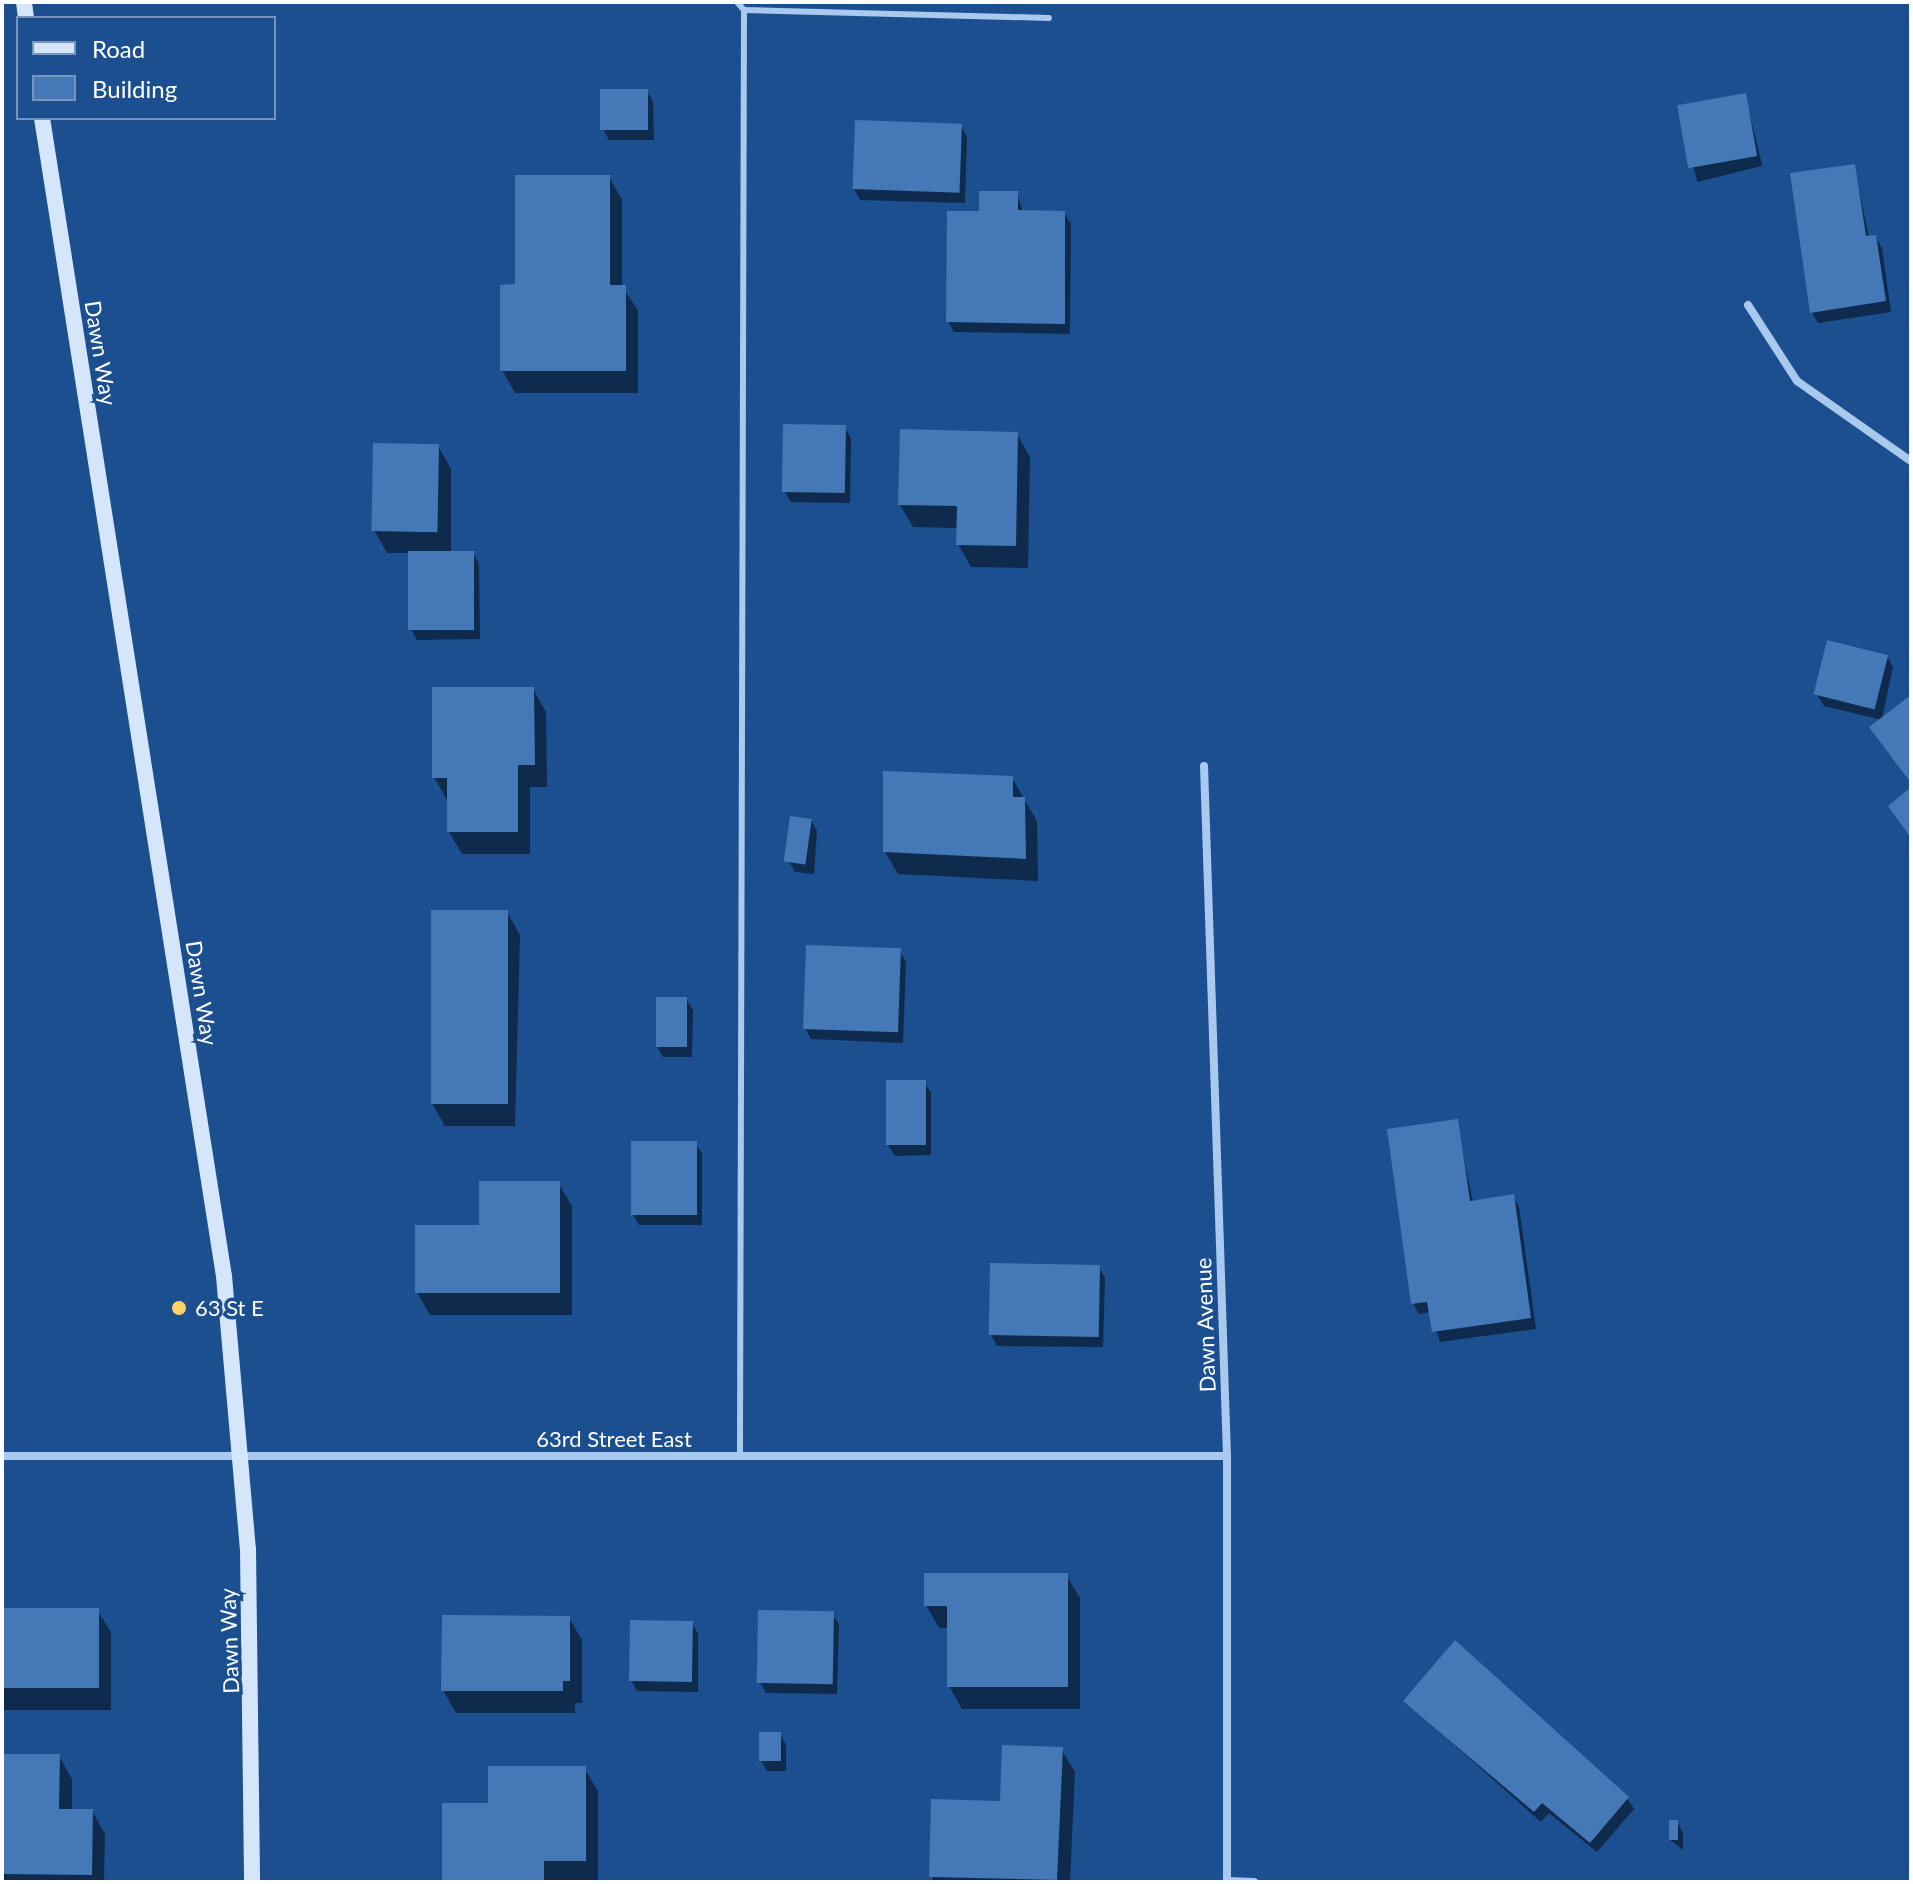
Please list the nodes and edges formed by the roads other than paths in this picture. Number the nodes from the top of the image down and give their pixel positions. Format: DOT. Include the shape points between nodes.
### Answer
graph roads {
  1 [pos="737,2"];
  2 [pos="744,10"];
  3 [pos="1049,18"];
  4 [pos="42,120"];
  5 [pos="1748,305"];
  6 [pos="1911,461"];
  7 [pos="1204,766"];
  8 [pos="2,1456"];
  9 [pos="1227,1456"];
  10 [pos="740,1457"];
  11 [pos="244,1460"];
  12 [pos="1227,1881"];
  13 [pos="252,1882"];
  14 [pos="1254,1882"];
  1 -- 2 [label="lane"];
  2 -- 3 [label="lane"];
  2 -- 10 [label="lane"];
  4 -- 11 [label="street, Dawn Way" via="224,1276"];
  5 -- 6 [label="street" via="1797,381"];
  7 -- 9 [label="street, Dawn Avenue"];
  8 -- 11 [label="street, 63rd Street East"];
  9 -- 10 [label="street, 63rd Street East"];
  9 -- 12 [label="street, Dawn Avenue"];
  10 -- 11 [label="street, 63rd Street East"];
  11 -- 13 [label="street, Dawn Way"];
  12 -- 14 [label="street"];
}
